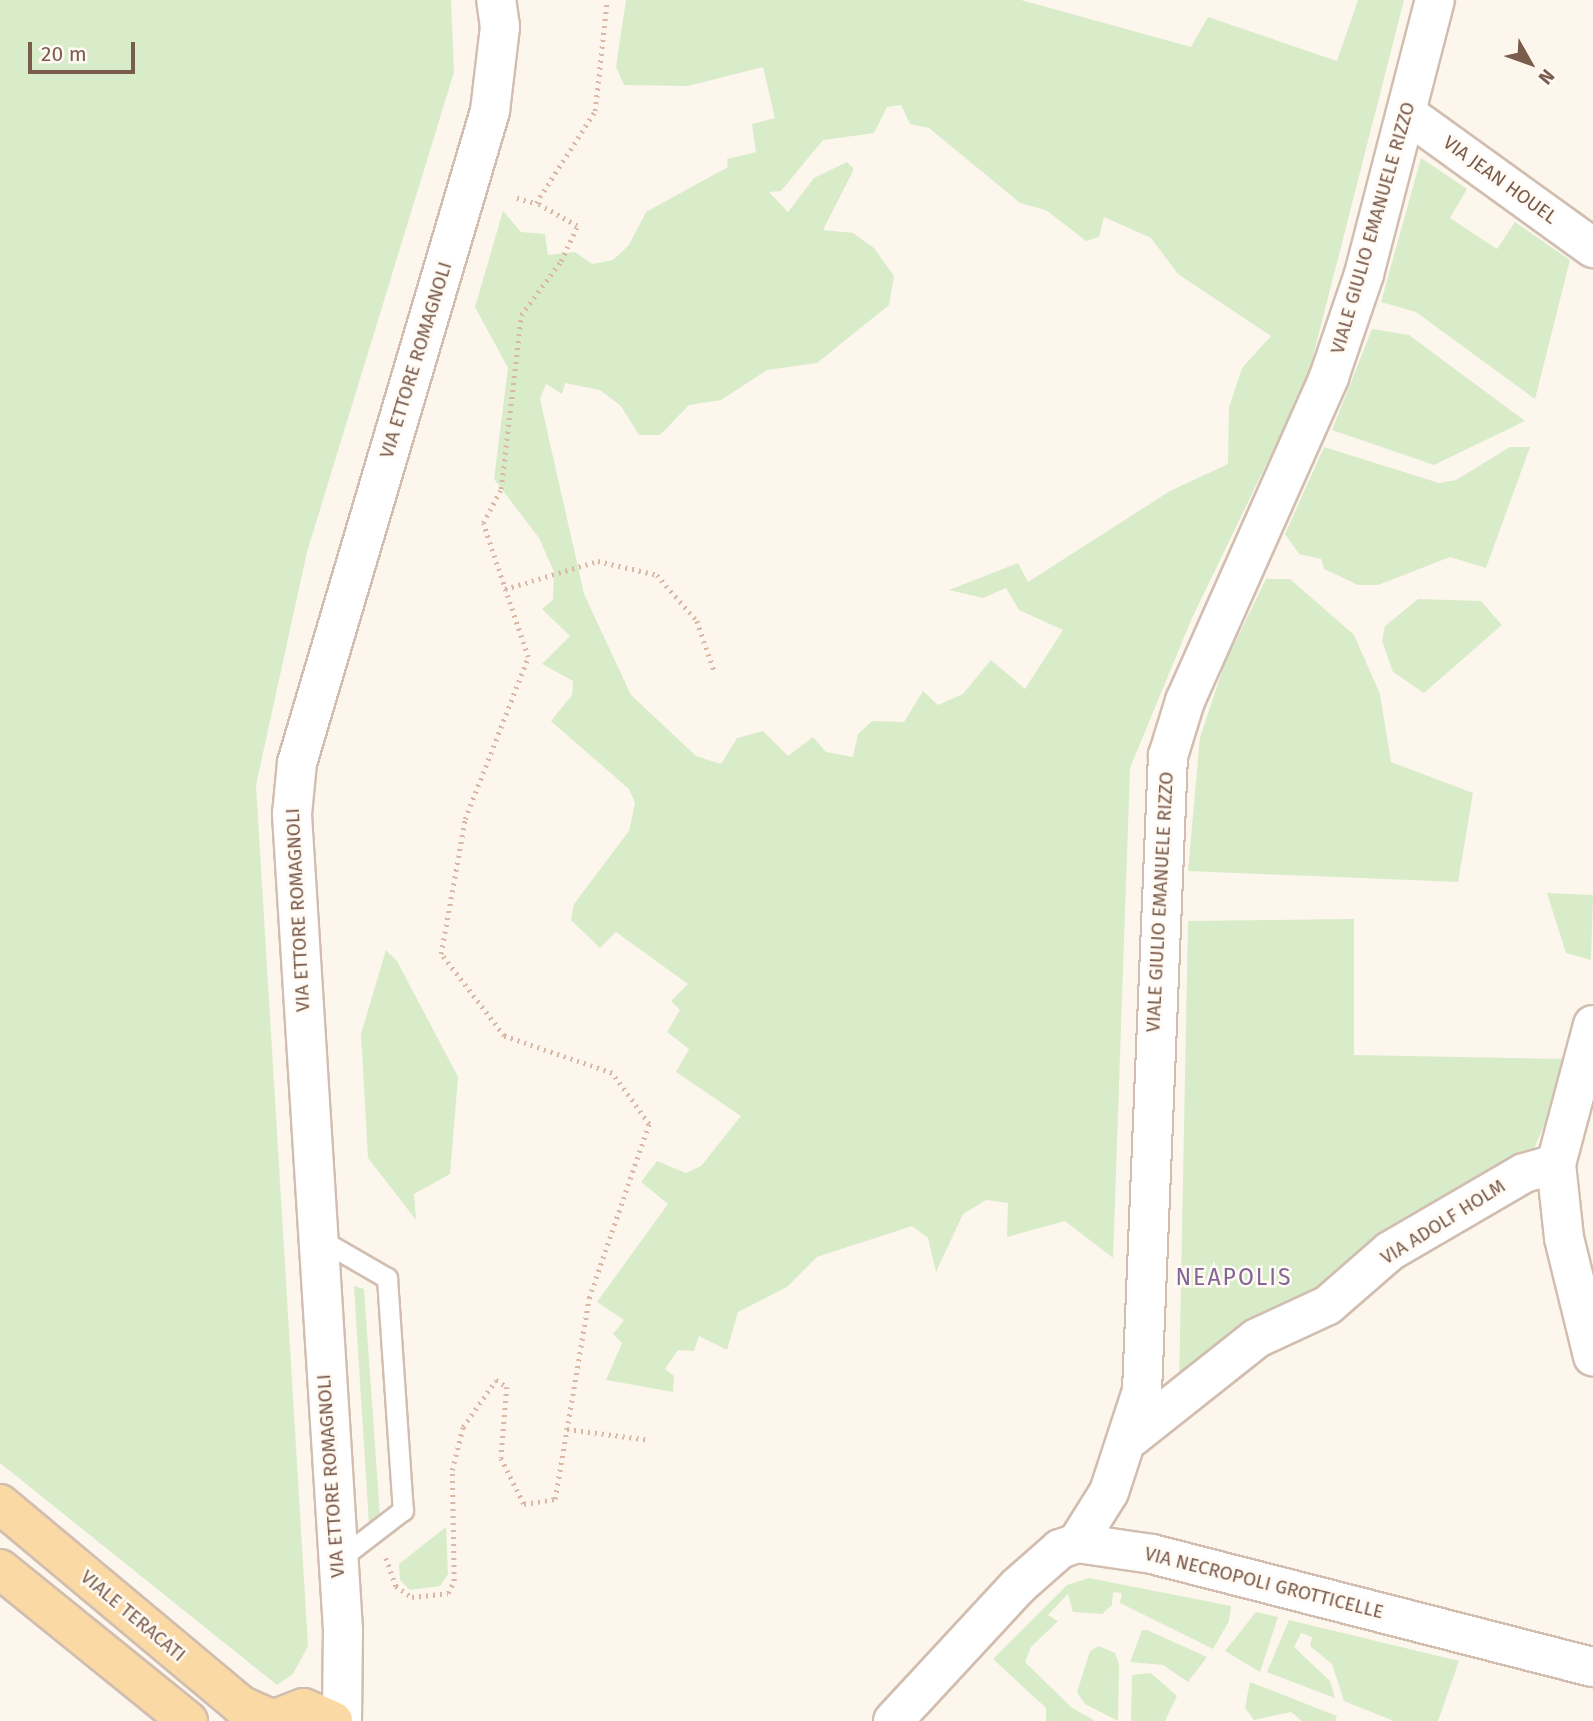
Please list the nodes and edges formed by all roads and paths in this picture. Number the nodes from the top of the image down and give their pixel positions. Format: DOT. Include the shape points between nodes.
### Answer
graph roads {
  1 [pos="496,0"];
  2 [pos="607,0"];
  3 [pos="1435,0"];
  4 [pos="1406,113"];
  5 [pos="517,198"];
  6 [pos="536,203"];
  7 [pos="1593,248"];
  8 [pos="505,589"];
  9 [pos="714,670"];
  10 [pos="1593,1025"];
  11 [pos="1556,1164"];
  12 [pos="315,1237"];
  13 [pos="1593,1356"];
  14 [pos="566,1429"];
  15 [pos="1132,1437"];
  16 [pos="650,1440"];
  17 [pos="0,1504"];
  18 [pos="370,1537"];
  19 [pos="1077,1543"];
  20 [pos="337,1560"];
  21 [pos="0,1569"];
  22 [pos="966,1638"];
  23 [pos="1593,1667"];
  24 [pos="271,1720"];
  25 [pos="188,1721"];
  26 [pos="333,1721"];
  27 [pos="342,1721"];
  28 [pos="870,1721"];
  29 [pos="893,1721"];
  1 -- 12 [label="street, VIA ETTORE ROMAGNOLI" via="500,27 490,111 297,763 292,814"];
  2 -- 6 [label="path" via="595,111"];
  3 -- 4 [label="street, VIALE GIULIO EMANUELE RIZZO"];
  4 -- 7 [label="street, VIA JEAN HOUEL"];
  4 -- 15 [label="street, VIALE GIULIO EMANUELE RIZZO" via="1329,377 1185,701 1168,756 1162,789 1142,1391"];
  5 -- 6 [label="path"];
  6 -- 8 [label="path" via="577,226 561,261 526,307 517,334 501,489 483,523"];
  8 -- 9 [label="path" via="598,561 657,575 697,621"];
  8 -- 14 [label="path" via="528,657 465,819 441,954 504,1036 612,1073 649,1124 589,1298"];
  10 -- 11 [label="street"];
  11 -- 13 [label="street" via="1564,1238"];
  11 -- 15 [label="street, VIA ADOLF HOLM" via="1524,1173 1390,1251 1328,1305 1257,1338"];
  12 -- 18 [label="lane" via="387,1278 403,1510"];
  12 -- 20 [label="street, VIA ETTORE ROMAGNOLI"];
  14 -- 16 [label="path"];
  14 -- 18 [label="path" via="555,1499 524,1504 501,1458 507,1387 496,1380 463,1427 452,1470 454,1581 448,1593 412,1597 396,1586 393,1569"];
  15 -- 19 [label="street, VIALE GIULIO EMANUELE RIZZO" via="1109,1492"];
  17 -- 24 [label="main road, VIALE TERACATI" via="240,1705"];
  18 -- 20 [label="lane"];
  19 -- 22 [label="street" via="1060,1549"];
  19 -- 23 [label="street, VIA NECROPOLI GROTTICELLE" via="1152,1554"];
  20 -- 27 [label="street, VIA ETTORE ROMAGNOLI"];
  21 -- 25 [label="main road"];
  22 -- 28 [label="street"];
  22 -- 29 [label="street"];
  24 -- 26 [label="main road" via="304,1709"];
}
